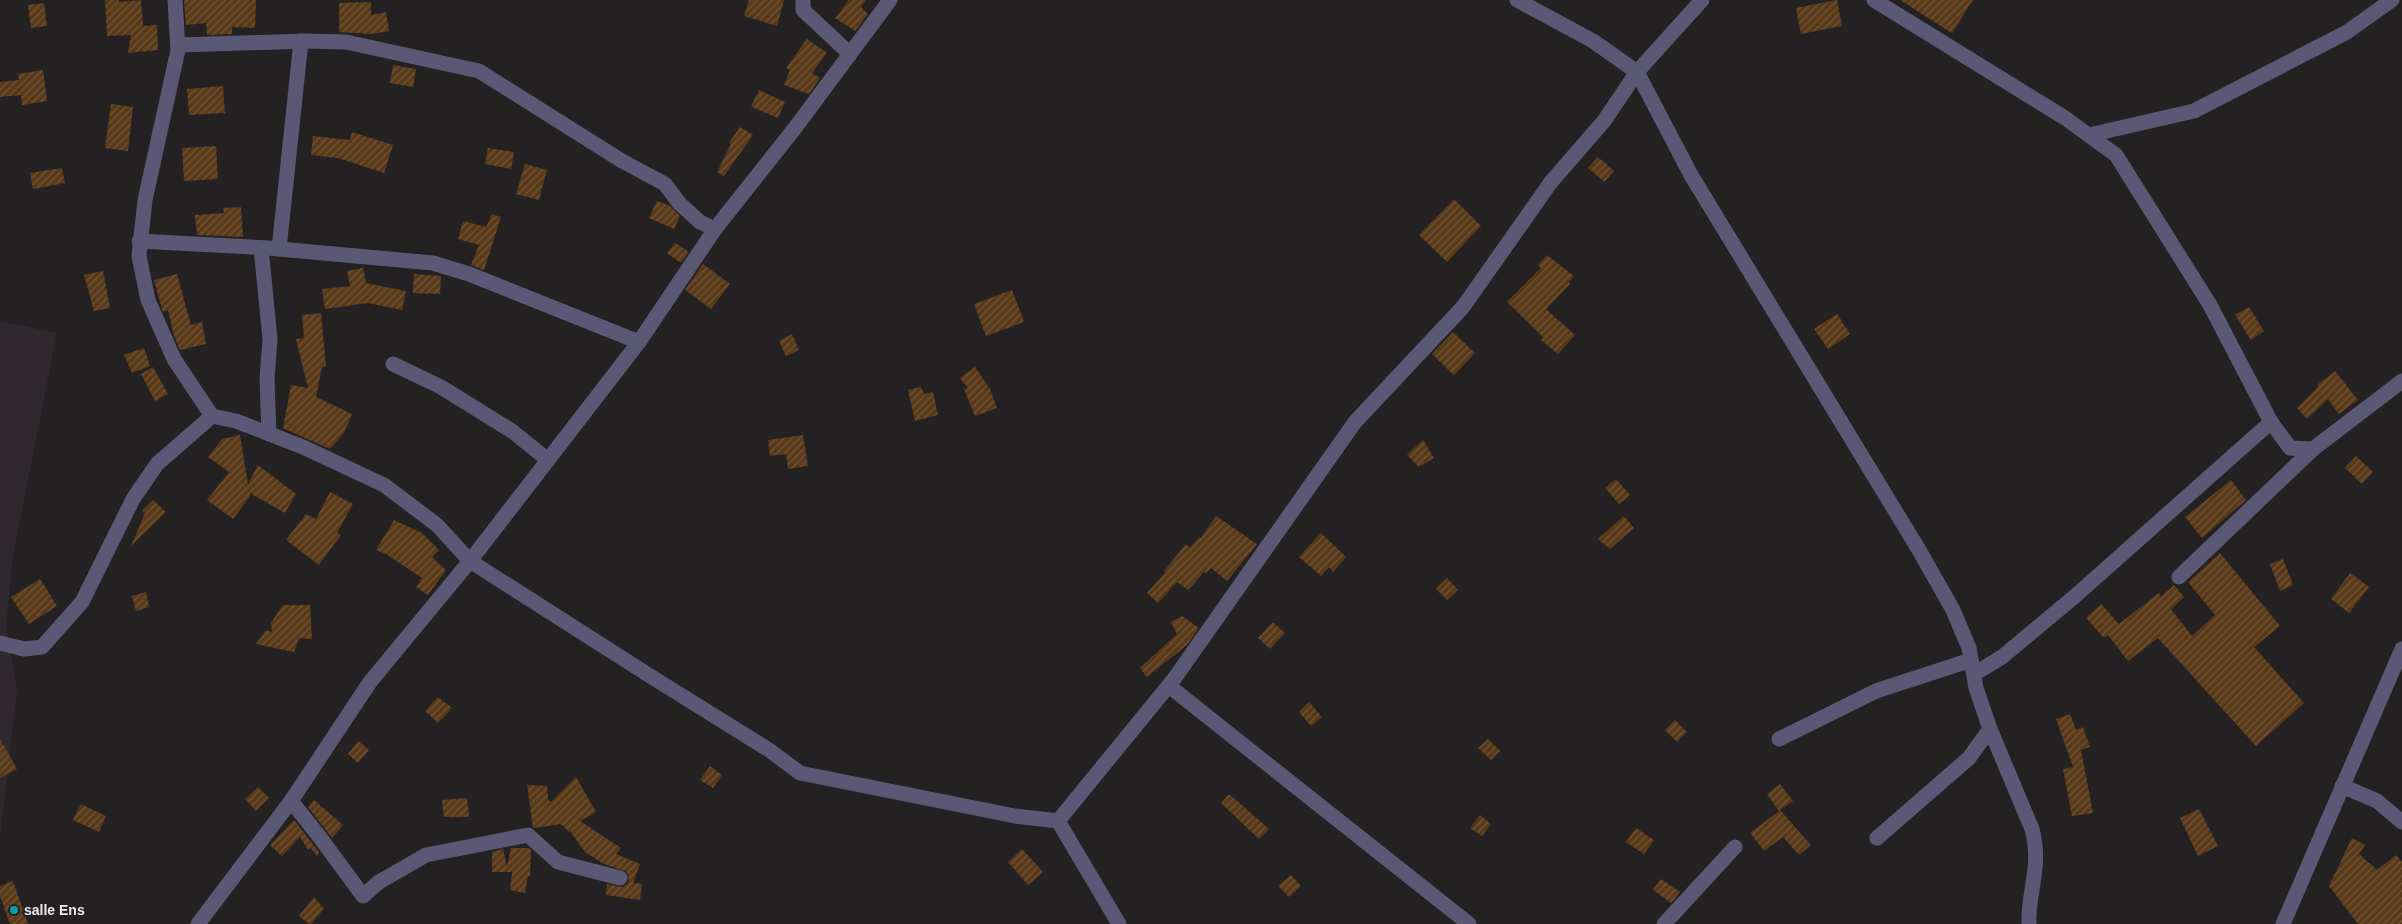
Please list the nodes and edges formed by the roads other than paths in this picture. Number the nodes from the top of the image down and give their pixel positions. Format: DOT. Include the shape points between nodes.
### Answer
graph roads {
  1 [pos="175,0"];
  2 [pos="803,0"];
  3 [pos="890,0"];
  4 [pos="1517,0"];
  5 [pos="1702,0"];
  6 [pos="1874,0"];
  7 [pos="2392,0"];
  8 [pos="301,41"];
  9 [pos="178,45"];
  10 [pos="850,54"];
  11 [pos="1637,72"];
  12 [pos="2089,135"];
  13 [pos="715,229"];
  14 [pos="139,241"];
  15 [pos="261,248"];
  16 [pos="280,249"];
  17 [pos="639,342"];
  18 [pos="392,364"];
  19 [pos="2402,382"];
  20 [pos="212,416"];
  21 [pos="2272,422"];
  22 [pos="269,434"];
  23 [pos="2313,448"];
  24 [pos="548,460"];
  25 [pos="470,561"];
  26 [pos="2179,577"];
  27 [pos="0,642"];
  28 [pos="2402,649"];
  29 [pos="1972,667"];
  30 [pos="1169,686"];
  31 [pos="1990,729"];
  32 [pos="1779,739"];
  33 [pos="2342,786"];
  34 [pos="291,801"];
  35 [pos="1058,821"];
  36 [pos="2402,822"];
  37 [pos="1877,838"];
  38 [pos="1734,847"];
  39 [pos="620,878"];
  40 [pos="198,924"];
  41 [pos="1119,924"];
  42 [pos="1469,924"];
  43 [pos="1664,924"];
  44 [pos="2029,924"];
  45 [pos="2283,924"];
  1 -- 9 [label="street"];
  2 -- 10 [label="street" via="803,10"];
  3 -- 10 [label="street"];
  4 -- 11 [label="street" via="1593,41"];
  5 -- 11 [label="street"];
  6 -- 12 [label="street"];
  7 -- 12 [label="street" via="2347,32 2194,111"];
  8 -- 9 [label="street"];
  8 -- 13 [label="street" via="346,42 479,71 622,161 665,184 679,203 700,222"];
  8 -- 16 [label="street"];
  9 -- 14 [label="street"];
  10 -- 13 [label="street"];
  11 -- 29 [label="street" via="1691,175 1953,610"];
  11 -- 30 [label="street" via="1604,121 1551,182 1463,307 1355,422"];
  12 -- 21 [label="street" via="2116,155 2210,305"];
  13 -- 17 [label="street"];
  14 -- 15 [label="street"];
  14 -- 20 [label="street" via="148,300 174,359"];
  15 -- 16 [label="street"];
  15 -- 22 [label="street" via="270,339 266,378"];
  16 -- 17 [label="street" via="433,263 506,288"];
  17 -- 24 [label="street"];
  18 -- 24 [label="street" via="441,388 512,431"];
  19 -- 23 [label="street"];
  20 -- 22 [label="street"];
  20 -- 27 [label="street" via="157,464 133,499 82,602 42,647 24,649"];
  21 -- 23 [label="street" via="2290,448"];
  21 -- 29 [label="street" via="2002,657"];
  22 -- 25 [label="street" via="304,446 384,485 437,525"];
  23 -- 26 [label="street"];
  24 -- 25 [label="street"];
  25 -- 34 [label="street" via="370,682"];
  25 -- 35 [label="street" via="769,750 800,773 1015,816"];
  28 -- 33 [label="street"];
  29 -- 31 [label="street"];
  29 -- 32 [label="street" via="1876,691"];
  30 -- 35 [label="street"];
  30 -- 42 [label="street"];
  31 -- 37 [label="street" via="1969,758"];
  31 -- 44 [label="street" via="2036,846"];
  33 -- 36 [label="street" via="2376,801"];
  33 -- 45 [label="street"];
  34 -- 39 [label="street" via="363,896 379,882 426,855 528,835 558,862"];
  34 -- 40 [label="street"];
  35 -- 41 [label="street"];
  38 -- 43 [label="street"];
}
